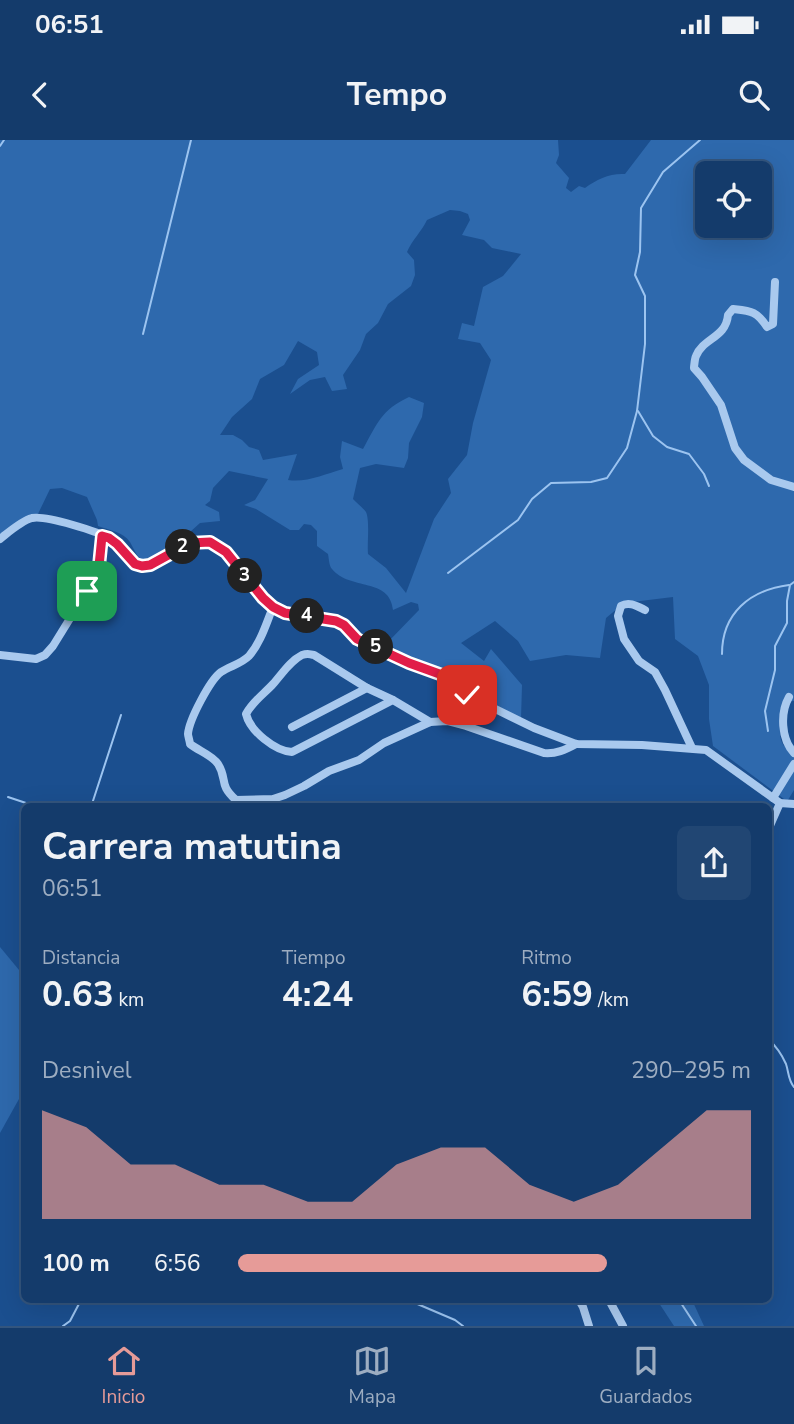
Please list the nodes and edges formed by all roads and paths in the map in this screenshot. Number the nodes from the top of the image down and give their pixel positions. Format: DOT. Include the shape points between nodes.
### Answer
graph roads {
  1 [pos="775,282"];
  2 [pos="794,487"];
  3 [pos="102,536"];
  4 [pos="0,539"];
  5 [pos="273,607"];
  6 [pos="645,610"];
  7 [pos="0,655"];
  8 [pos="367,688"];
  9 [pos="789,697"];
  10 [pos="393,700"];
  11 [pos="430,722"];
  12 [pos="292,727"];
  13 [pos="576,744"];
  14 [pos="692,748"];
  15 [pos="794,753"];
  16 [pos="794,764"];
  17 [pos="777,801"];
  18 [pos="236,803"];
  19 [pos="794,804"];
  20 [pos="772,818"];
  21 [pos="581,1303"];
  22 [pos="611,1303"];
  23 [pos="589,1326"];
  24 [pos="623,1326"];
  1 -- 2 [label="street" via="774,324 767,327 752,312 733,309 716,337 695,356 694,368 722,405 735,448 744,460 771,480"];
  3 -- 4 [label="street" via="33,518"];
  3 -- 5 [label="street" via="142,566 190,543 210,542 226,552"];
  3 -- 7 [label="street" via="99,566 53,646 36,659"];
  5 -- 13 [label="street" via="336,621 357,639 445,676 482,703"];
  5 -- 18 [label="street" via="258,645 205,691 188,735 190,744 217,761 224,786"];
  6 -- 14 [label="street" via="635,604 621,606 618,617 624,639 639,661 655,672"];
  8 -- 10 [label="street"];
  8 -- 10 [label="street" via="314,655 304,654 258,698 247,717 257,733 292,752"];
  8 -- 12 [label="street"];
  9 -- 15 [label="street" via="784,707 784,736"];
  10 -- 11 [label="street"];
  11 -- 13 [label="street" via="466,726 544,753"];
  11 -- 18 [label="street" via="285,795"];
  13 -- 14 [label="street"];
  14 -- 17 [label="street" via="706,750"];
  16 -- 17 [label="street"];
  17 -- 19 [label="street"];
  17 -- 20 [label="street"];
  21 -- 23 [label="street"];
  22 -- 24 [label="street"];
}
